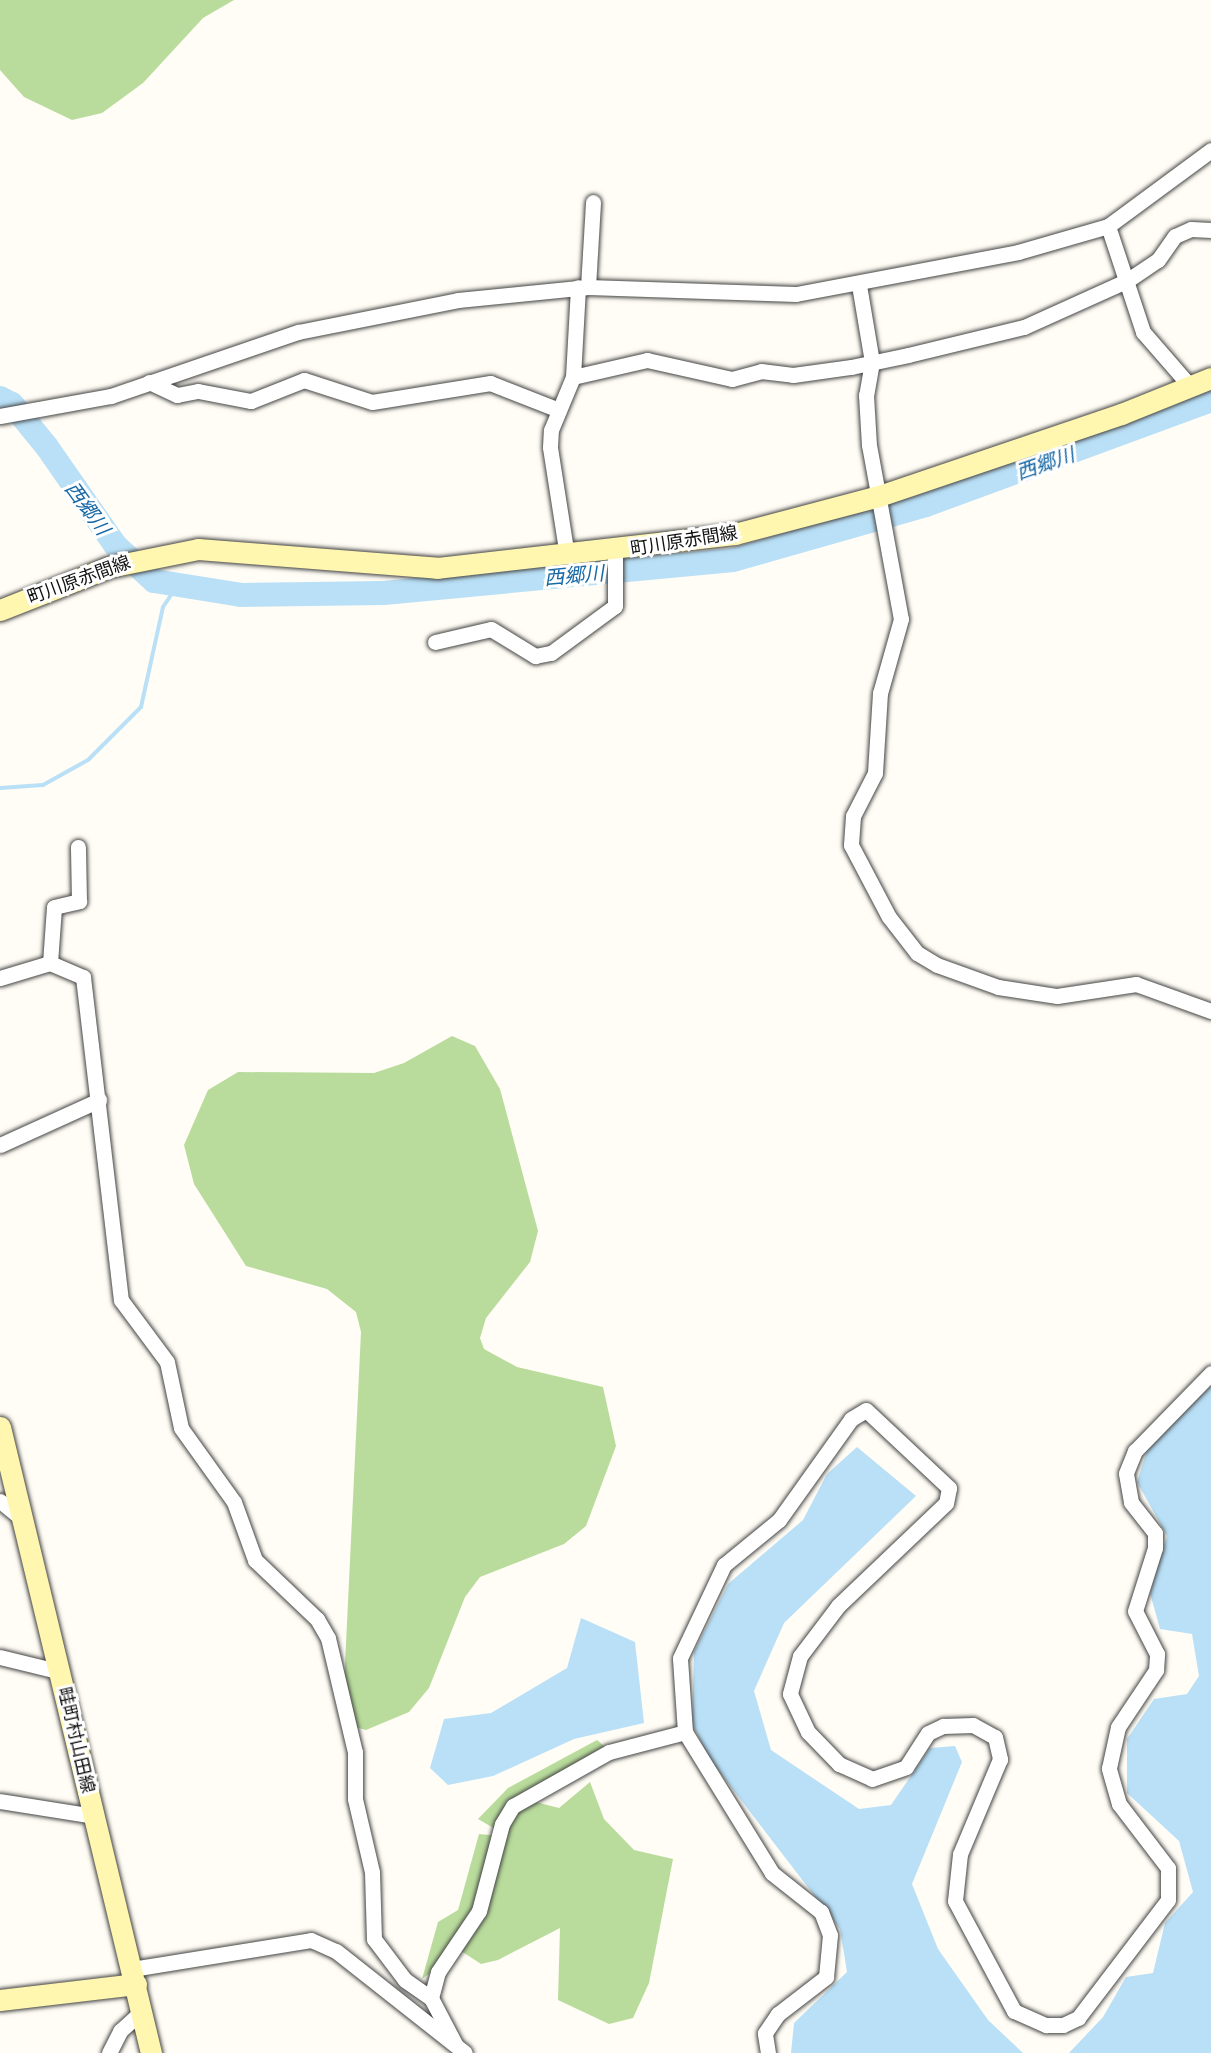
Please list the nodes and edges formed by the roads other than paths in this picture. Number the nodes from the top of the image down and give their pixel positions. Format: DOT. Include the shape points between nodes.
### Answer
graph roads {
  1 [pos="1211,150"];
  2 [pos="594,202"];
  3 [pos="1108,226"];
  4 [pos="1211,230"];
  5 [pos="1128,280"];
  6 [pos="859,285"];
  7 [pos="583,287"];
  8 [pos="872,362"];
  9 [pos="573,377"];
  10 [pos="1211,378"];
  11 [pos="149,382"];
  12 [pos="1190,387"];
  13 [pos="560,410"];
  14 [pos="2,415"];
  15 [pos="881,504"];
  16 [pos="615,551"];
  17 [pos="567,556"];
  18 [pos="0,610"];
  19 [pos="435,642"];
  20 [pos="78,847"];
  21 [pos="50,963"];
  22 [pos="0,978"];
  23 [pos="1211,1011"];
  24 [pos="99,1100"];
  25 [pos="0,1145"];
  26 [pos="1211,1373"];
  27 [pos="0,1427"];
  28 [pos="0,1501"];
  29 [pos="20,1517"];
  30 [pos="0,1657"];
  31 [pos="61,1672"];
  32 [pos="685,1732"];
  33 [pos="0,1800"];
  34 [pos="94,1816"];
  35 [pos="134,1977"];
  36 [pos="431,1998"];
  37 [pos="0,2000"];
  38 [pos="142,2011"];
  39 [pos="460,2049"];
  40 [pos="109,2053"];
  41 [pos="151,2053"];
  42 [pos="768,2053"];
  1 -- 3 [label="street"];
  2 -- 7 [label="street"];
  3 -- 5 [label="street"];
  3 -- 6 [label="street"];
  4 -- 5 [label="street" via="1191,229 1175,236 1158,260"];
  5 -- 8 [label="street" via="1024,327"];
  5 -- 12 [label="street" via="1143,332"];
  6 -- 7 [label="street" via="753,295"];
  6 -- 8 [label="street"];
  7 -- 9 [label="street"];
  7 -- 11 [label="street" via="458,300 298,332"];
  8 -- 9 [label="street" via="793,375 761,371 732,379 647,360"];
  8 -- 15 [label="street" via="866,395"];
  9 -- 13 [label="street"];
  10 -- 12 [label="main road, 町川原赤間線"];
  11 -- 13 [label="street" via="177,395 198,392 251,401 304,380 372,402 490,383"];
  11 -- 14 [label="street" via="111,396"];
  12 -- 15 [label="main road, 町川原赤間線"];
  13 -- 17 [label="street" via="551,430 551,464"];
  15 -- 16 [label="main road, 町川原赤間線" via="735,534"];
  15 -- 23 [label="street" via="902,619 880,693 875,773 850,831 852,845 889,917 918,953 998,987 1057,996 1136,984"];
  16 -- 17 [label="main road, 町川原赤間線"];
  16 -- 19 [label="street" via="615,606 551,653 535,656 491,630"];
  17 -- 18 [label="main road, 町川原赤間線" via="437,568 234,549 155,556 109,567"];
  20 -- 21 [label="street" via="79,901 54,907"];
  21 -- 22 [label="street"];
  21 -- 24 [label="street" via="83,977"];
  24 -- 25 [label="street"];
  24 -- 36 [label="street" via="121,1300 167,1362 181,1428 234,1502 255,1560 317,1619 328,1638 355,1752 355,1799 372,1872 374,1939 405,1980"];
  26 -- 32 [label="street" via="1135,1451 1125,1480 1131,1502 1155,1533 1155,1548 1135,1611 1157,1654 1156,1670 1118,1727 1109,1768 1119,1804 1168,1868 1168,1900 1078,2018 1046,2025 1014,2011 955,1901 960,1854 1000,1758 995,1737 973,1725 943,1726 928,1732 906,1767 872,1779 839,1764 794,1713 790,1694 800,1656 838,1606 915,1535 948,1496 949,1488 866,1410 851,1419 779,1520 724,1565 680,1658"];
  27 -- 29 [label="main road, 畦町村山田線"];
  28 -- 29 [label="street"];
  29 -- 31 [label="main road, 畦町村山田線"];
  30 -- 31 [label="street"];
  31 -- 34 [label="main road, 畦町村山田線"];
  32 -- 36 [label="street" via="609,1752 513,1806 502,1824 483,1903 438,1972"];
  32 -- 42 [label="street" via="772,1873 821,1912 830,1935 826,1977 778,2014 765,2033"];
  33 -- 34 [label="street"];
  34 -- 35 [label="main road, 畦町村山田線"];
  35 -- 37 [label="main road"];
  35 -- 38 [label="main road, 畦町村山田線"];
  35 -- 39 [label="street" via="310,1940 336,1951"];
  36 -- 39 [label="street"];
  38 -- 40 [label="street" via="120,2031"];
  38 -- 41 [label="main road, 畦町村山田線"];
}
